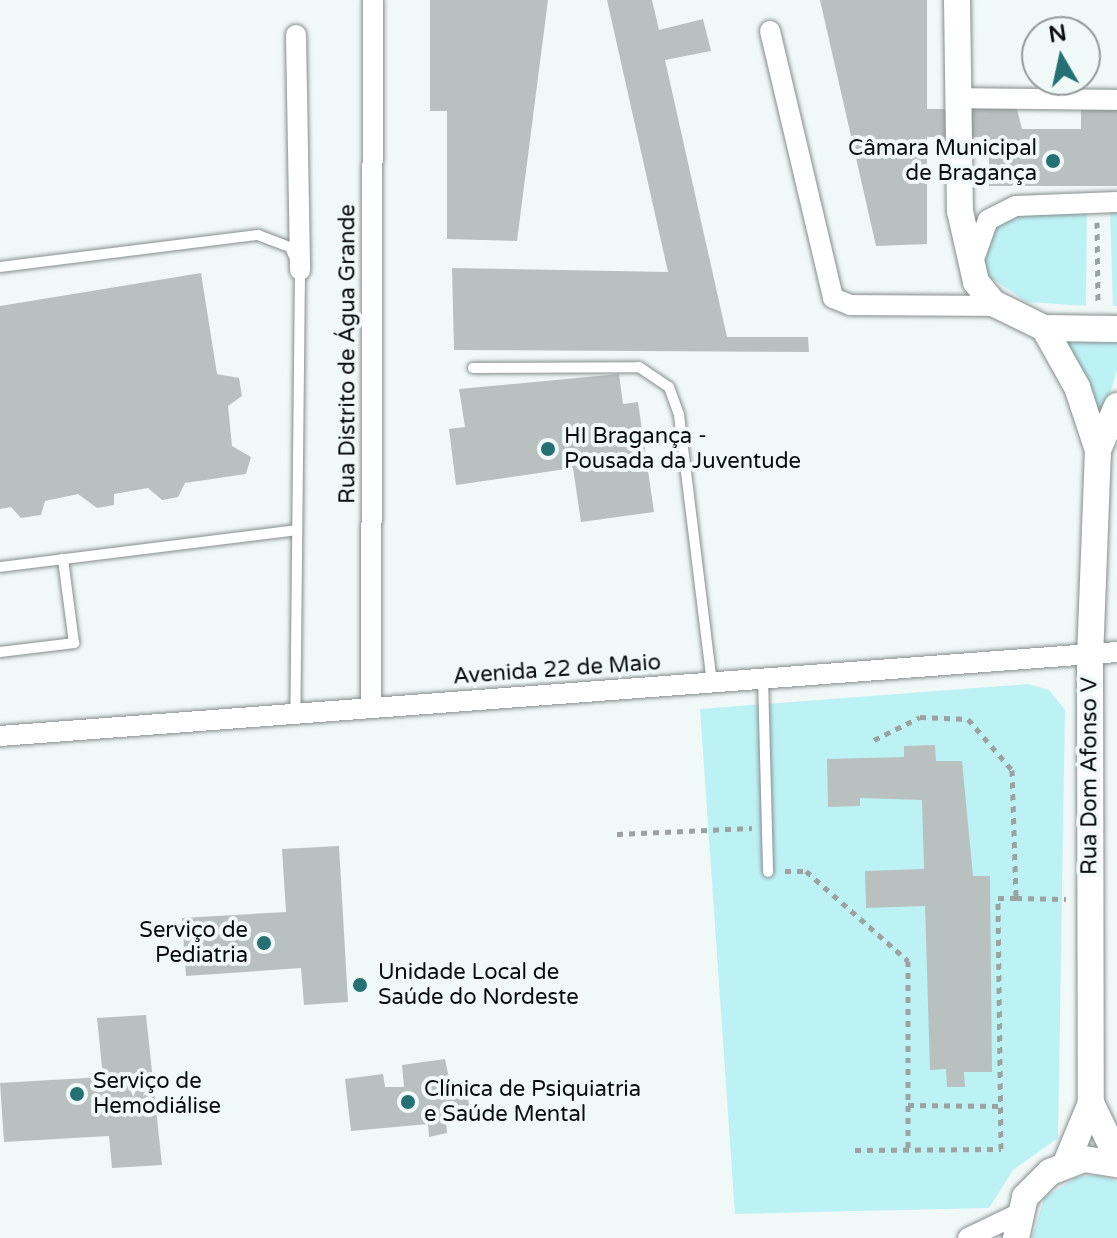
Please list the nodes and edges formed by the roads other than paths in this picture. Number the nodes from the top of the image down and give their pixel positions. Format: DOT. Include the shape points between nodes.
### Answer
graph roads {
  1 [pos="373,0"];
  2 [pos="957,0"];
  3 [pos="770,31"];
  4 [pos="296,35"];
  5 [pos="957,98"];
  6 [pos="1117,100"];
  7 [pos="1107,202"];
  8 [pos="0,267"];
  9 [pos="300,270"];
  10 [pos="976,282"];
  11 [pos="1000,306"];
  12 [pos="1044,328"];
  13 [pos="1108,329"];
  14 [pos="473,368"];
  15 [pos="1117,406"];
  16 [pos="1098,450"];
  17 [pos="297,530"];
  18 [pos="63,559"];
  19 [pos="0,567"];
  20 [pos="0,652"];
  21 [pos="1117,652"];
  22 [pos="1090,654"];
  23 [pos="763,678"];
  24 [pos="712,683"];
  25 [pos="371,708"];
  26 [pos="295,714"];
  27 [pos="0,736"];
  28 [pos="768,872"];
  29 [pos="1091,1103"];
  30 [pos="1117,1157"];
  31 [pos="1066,1163"];
  32 [pos="1117,1164"];
  33 [pos="1017,1226"];
  34 [pos="968,1238"];
  1 -- 25 [label="street, Rua Distrito de Água Grande"];
  2 -- 5 [label="street"];
  3 -- 11 [label="street" via="833,298 850,305"];
  4 -- 9 [label="street"];
  5 -- 6 [label="street"];
  5 -- 10 [label="street" via="962,240"];
  7 -- 10 [label="street" via="1016,206 988,220 975,241"];
  8 -- 9 [label="lane" via="258,235 284,243"];
  9 -- 17 [label="lane"];
  10 -- 11 [label="street"];
  11 -- 12 [label="street"];
  12 -- 13 [label="street"];
  12 -- 16 [label="street, Rua Dom Afonso V" via="1077,387"];
  14 -- 24 [label="lane" via="639,367 669,387 679,415"];
  15 -- 16 [label="street, Rua Dom Afonso V"];
  16 -- 22 [label="street, Rua Dom Afonso V"];
  17 -- 18 [label="lane"];
  17 -- 26 [label="lane"];
  18 -- 19 [label="lane"];
  18 -- 20 [label="lane" via="74,643"];
  21 -- 22 [label="street, Avenida 22 de Maio"];
  22 -- 23 [label="street, Avenida 22 de Maio"];
  22 -- 29 [label="street, Rua Dom Afonso V"];
  23 -- 24 [label="street, Avenida 22 de Maio"];
  23 -- 28 [label="lane"];
  24 -- 25 [label="street, Avenida 22 de Maio"];
  25 -- 26 [label="street, Avenida 22 de Maio"];
  26 -- 27 [label="street, Avenida 22 de Maio"];
  29 -- 30 [label="street, Rua Dom Afonso V"];
  29 -- 31 [label="street, Rua Dom Afonso V"];
  31 -- 32 [label="street"];
  31 -- 33 [label="street" via="1036,1183"];
  33 -- 34 [label="street"];
}
